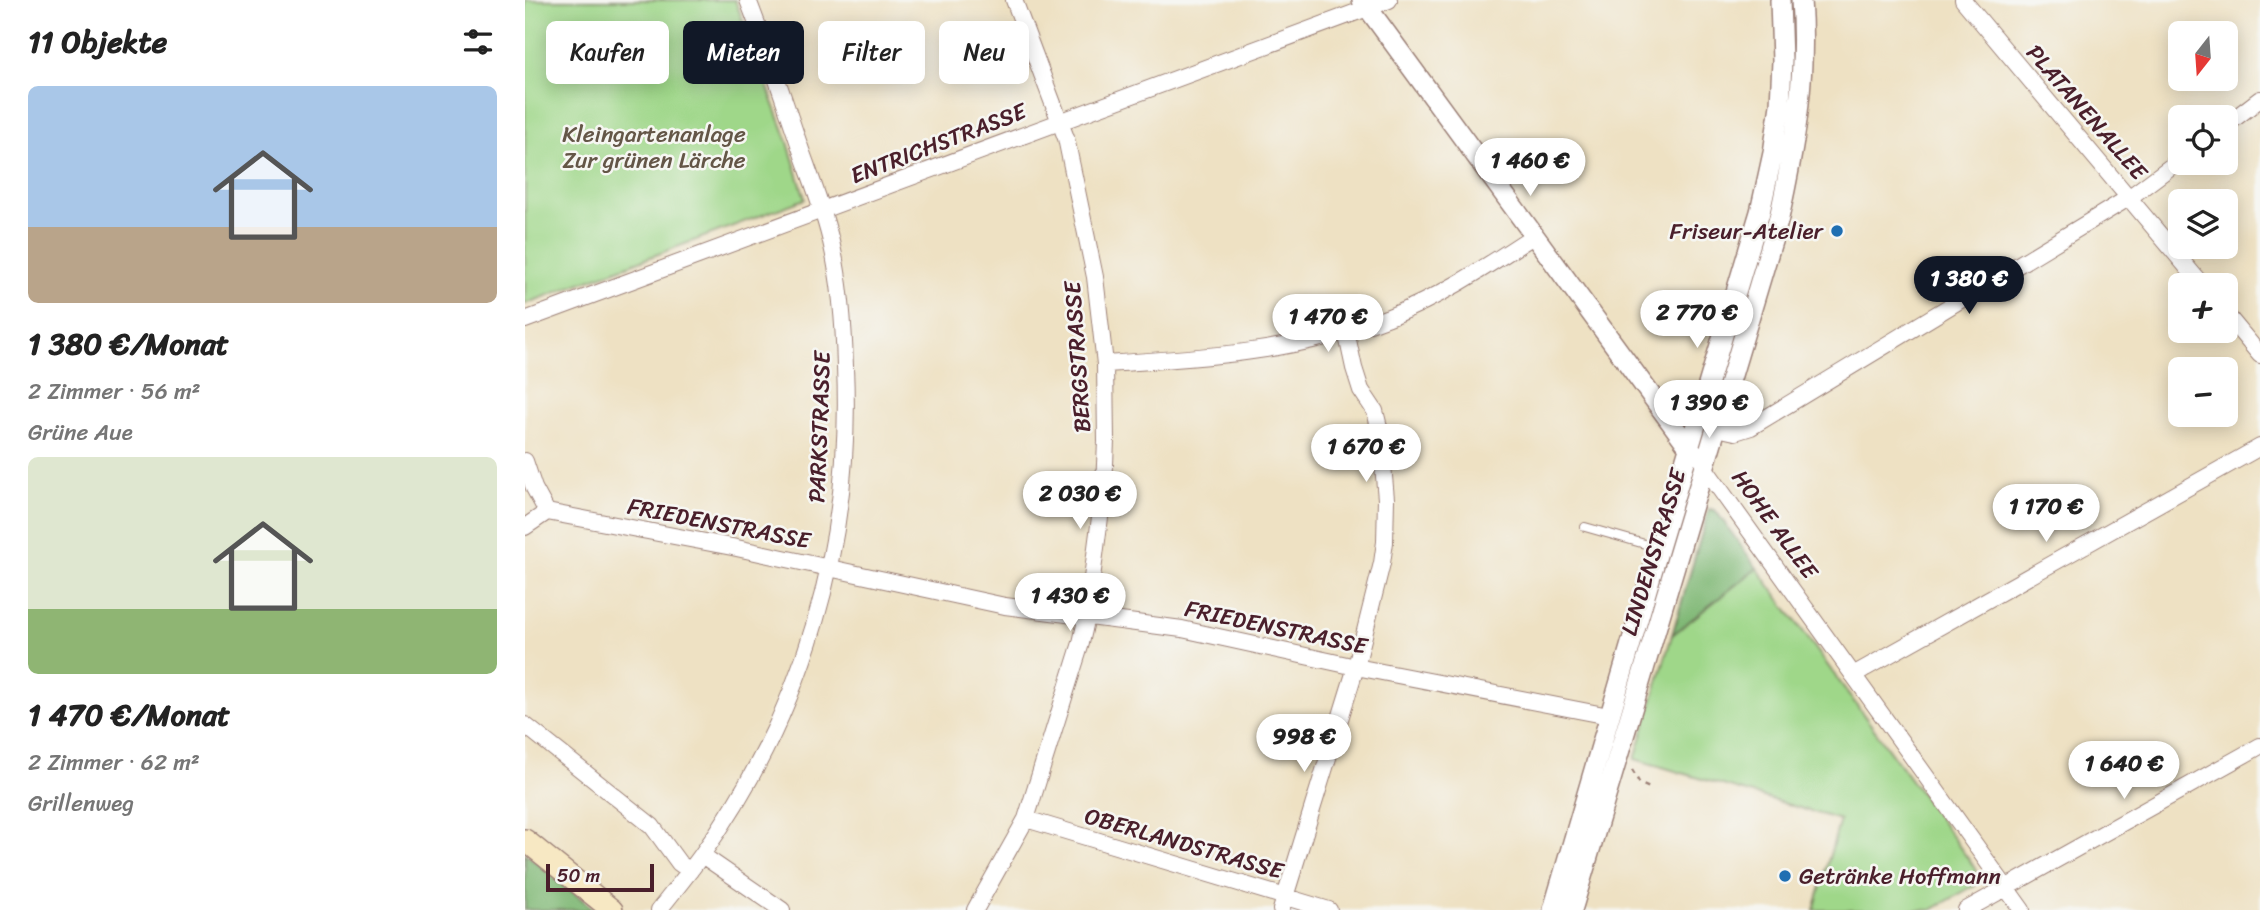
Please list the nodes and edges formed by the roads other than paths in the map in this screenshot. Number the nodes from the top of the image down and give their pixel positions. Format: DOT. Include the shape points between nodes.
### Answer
graph roads {
  1 [pos="748,0"];
  2 [pos="1014,0"];
  3 [pos="1389,0"];
  4 [pos="1780,0"];
  5 [pos="1801,0"];
  6 [pos="1963,0"];
  7 [pos="1364,4"];
  8 [pos="2260,99"];
  9 [pos="2238,116"];
  10 [pos="1061,122"];
  11 [pos="2168,169"];
  12 [pos="2130,197"];
  13 [pos="823,211"];
  14 [pos="1534,236"];
  15 [pos="2193,273"];
  16 [pos="525,320"];
  17 [pos="2238,328"];
  18 [pos="1346,331"];
  19 [pos="2260,355"];
  20 [pos="1105,364"];
  21 [pos="1717,428"];
  22 [pos="1689,447"];
  23 [pos="2260,447"];
  24 [pos="525,461"];
  25 [pos="1704,467"];
  26 [pos="547,512"];
  27 [pos="525,527"];
  28 [pos="1585,527"];
  29 [pos="1658,548"];
  30 [pos="830,569"];
  31 [pos="1087,616"];
  32 [pos="1356,667"];
  33 [pos="1853,675"];
  34 [pos="1618,706"];
  35 [pos="525,725"];
  36 [pos="2260,746"];
  37 [pos="1026,819"];
  38 [pos="1584,836"];
  39 [pos="525,840"];
  40 [pos="702,855"];
  41 [pos="690,871"];
  42 [pos="2006,889"];
  43 [pos="1283,903"];
  44 [pos="612,910"];
  45 [pos="659,910"];
  46 [pos="782,910"];
  47 [pos="975,910"];
  48 [pos="1329,910"];
  49 [pos="1553,910"];
  50 [pos="1572,910"];
  51 [pos="1966,910"];
  52 [pos="2022,910"];
  1 -- 13 [label="street, PARKSTRASSE"];
  2 -- 10 [label="street, BERGSTRASSE"];
  3 -- 7 [label="street, ENTRICHSTRASSE"];
  4 -- 22 [label="street, LINDENSTRASSE" via="1782,72 1773,153 1760,212"];
  5 -- 21 [label="street, LINDENSTRASSE" via="1802,72 1792,159 1765,272"];
  6 -- 12 [label="street, PLATANENALLEE"];
  7 -- 10 [label="street, ENTRICHSTRASSE"];
  7 -- 14 [label="street, HOHE ALLEE"];
  8 -- 9 [label="street"];
  10 -- 13 [label="street, ENTRICHSTRASSE"];
  10 -- 20 [label="street, BERGSTRASSE" via="1095,277"];
  11 -- 12 [label="street"];
  12 -- 15 [label="street, PLATANENALLEE"];
  12 -- 21 [label="street" via="1751,427 1735,432"];
  13 -- 16 [label="street, ENTRICHSTRASSE"];
  13 -- 30 [label="street, PARKSTRASSE" via="843,322 847,399 843,484"];
  14 -- 18 [label="street" via="1470,277 1390,317"];
  14 -- 22 [label="street, HOHE ALLEE"];
  17 -- 19 [label="street"];
  18 -- 20 [label="street" via="1229,355"];
  18 -- 32 [label="street" via="1361,390 1375,411 1386,499 1382,563"];
  20 -- 31 [label="street, BERGSTRASSE" via="1104,487"];
  21 -- 25 [label="street, LINDENSTRASSE"];
  22 -- 25 [label="street, HOHE ALLEE"];
  22 -- 29 [label="street, LINDENSTRASSE"];
  23 -- 33 [label="street"];
  24 -- 26 [label="street"];
  25 -- 33 [label="street, HOHE ALLEE"];
  25 -- 34 [label="street, LINDENSTRASSE"];
  26 -- 27 [label="street"];
  26 -- 30 [label="street, FRIEDENSTRASSE"];
  28 -- 29 [label="lane, LINDENSTRASSE"];
  29 -- 34 [label="street, LINDENSTRASSE"];
  30 -- 31 [label="street, FRIEDENSTRASSE" via="1005,606"];
  30 -- 40 [label="street, PARKSTRASSE" via="783,713"];
  31 -- 32 [label="street, FRIEDENSTRASSE" via="1182,629"];
  31 -- 37 [label="street, BERGSTRASSE"];
  32 -- 34 [label="street, FRIEDENSTRASSE"];
  32 -- 43 [label="street"];
  33 -- 42 [label="street, HOHE ALLEE"];
  34 -- 38 [label="street, LINDENSTRASSE"];
  34 -- 38 [label="street, LINDENSTRASSE"];
  35 -- 41 [label="street" via="652,826"];
  36 -- 42 [label="street"];
  37 -- 43 [label="street, OBERLANDSTRASSE"];
  37 -- 47 [label="street, BERGSTRASSE"];
  38 -- 49 [label="street, LINDENSTRASSE"];
  38 -- 50 [label="street, LINDENSTRASSE"];
  39 -- 44 [label="main road"];
  40 -- 41 [label="street, PARKSTRASSE"];
  40 -- 46 [label="street"];
  41 -- 45 [label="street, PARKSTRASSE"];
  42 -- 51 [label="street"];
  42 -- 52 [label="street, HOHE ALLEE"];
  43 -- 48 [label="street, OBERLANDSTRASSE"];
}
